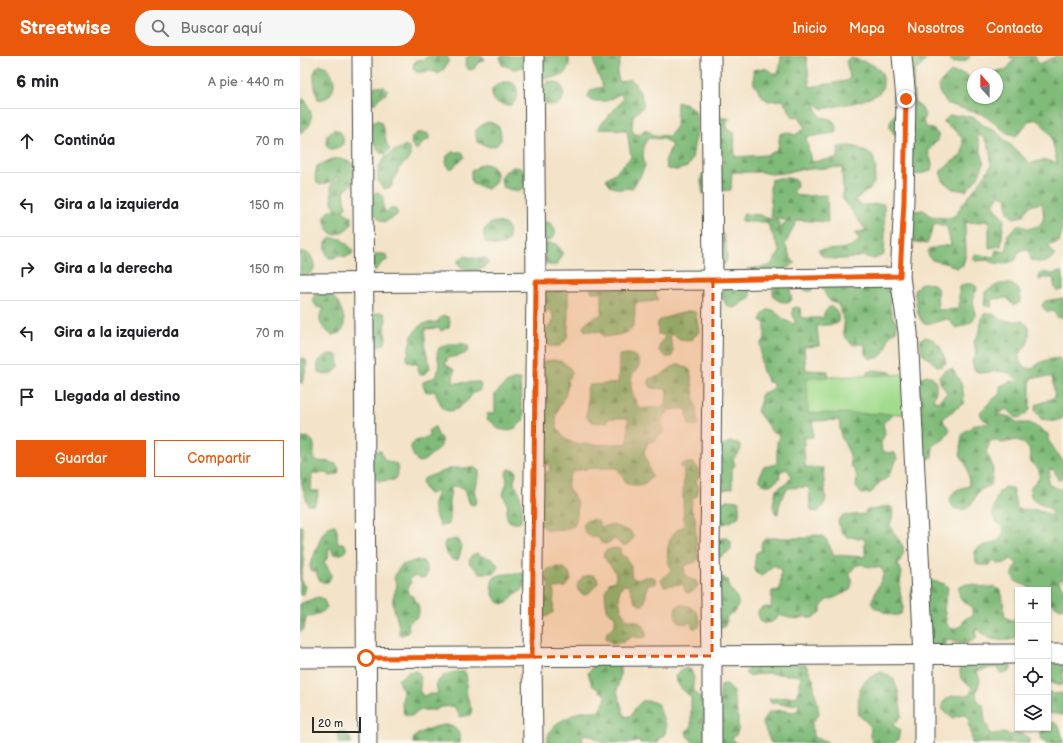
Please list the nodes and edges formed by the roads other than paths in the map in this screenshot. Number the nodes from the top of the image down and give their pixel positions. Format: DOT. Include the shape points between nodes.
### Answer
graph roads {
  1 [pos="362,56"];
  2 [pos="534,56"];
  3 [pos="711,56"];
  4 [pos="902,56"];
  5 [pos="900,276"];
  6 [pos="713,280"];
  7 [pos="364,282"];
  8 [pos="536,282"];
  9 [pos="300,283"];
  10 [pos="1015,654"];
  11 [pos="1051,654"];
  12 [pos="1063,654"];
  13 [pos="924,655"];
  14 [pos="712,656"];
  15 [pos="532,657"];
  16 [pos="300,658"];
  17 [pos="366,658"];
  18 [pos="367,743"];
  19 [pos="533,743"];
  20 [pos="712,743"];
  21 [pos="924,743"];
  1 -- 7 [label="street"];
  2 -- 8 [label="street"];
  3 -- 6 [label="street"];
  4 -- 5 [label="street" via="906,99"];
  5 -- 6 [label="street"];
  5 -- 13 [label="street" via="908,332"];
  6 -- 8 [label="street"];
  6 -- 14 [label="street" via="710,549"];
  7 -- 8 [label="street"];
  7 -- 9 [label="street"];
  7 -- 17 [label="street"];
  8 -- 15 [label="street"];
  10 -- 13 [label="street"];
  11 -- 12 [label="street"];
  13 -- 14 [label="street"];
  13 -- 21 [label="street"];
  14 -- 15 [label="street"];
  14 -- 20 [label="street"];
  15 -- 17 [label="street"];
  15 -- 19 [label="street"];
  16 -- 17 [label="street"];
  17 -- 18 [label="street"];
}
